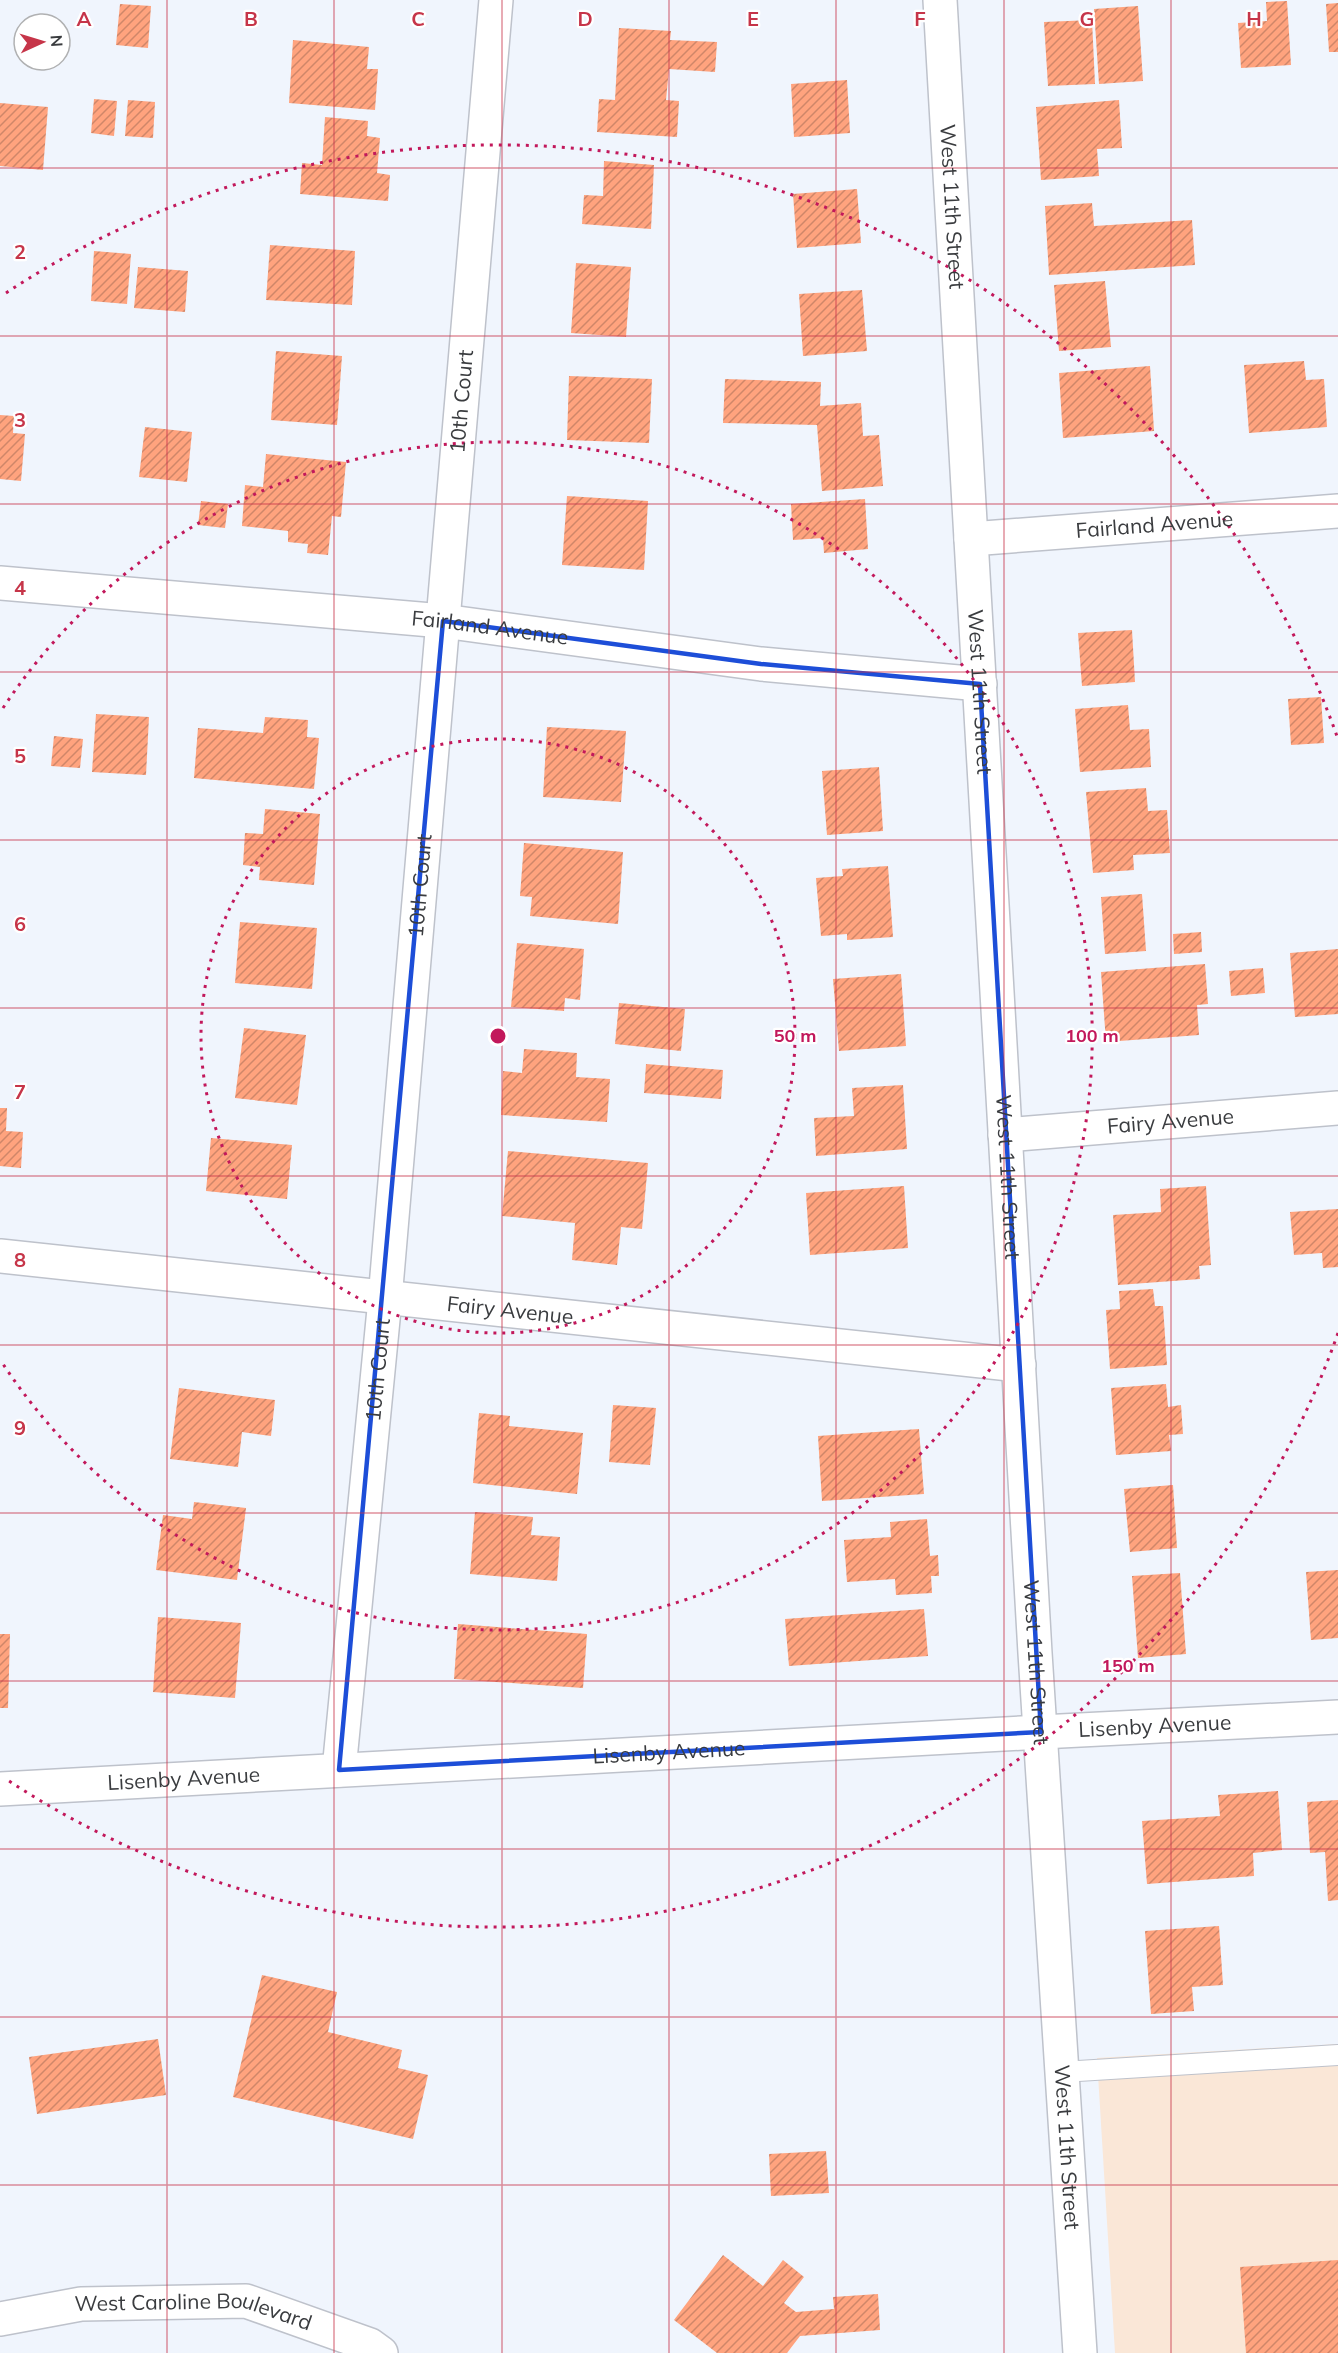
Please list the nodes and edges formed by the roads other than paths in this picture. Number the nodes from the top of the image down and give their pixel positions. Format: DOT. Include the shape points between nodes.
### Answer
graph roads {
  1 [pos="496,0"];
  2 [pos="940,0"];
  3 [pos="1338,511"];
  4 [pos="971,539"];
  5 [pos="0,583"];
  6 [pos="443,621"];
  7 [pos="980,684"];
  8 [pos="1338,1108"];
  9 [pos="1005,1136"];
  10 [pos="0,1256"];
  11 [pos="386,1299"];
  12 [pos="1019,1365"];
  13 [pos="1338,1717"];
  14 [pos="1041,1732"];
  15 [pos="339,1770"];
  16 [pos="0,1789"];
  17 [pos="1338,2055"];
  18 [pos="1062,2072"];
  19 [pos="0,2319"];
  20 [pos="381,2353"];
  21 [pos="1080,2353"];
  1 -- 6 [label="street, 10th Court"];
  2 -- 4 [label="street, West 11th Street"];
  3 -- 4 [label="street, Fairland Avenue"];
  4 -- 7 [label="street, West 11th Street"];
  5 -- 6 [label="street, Fairland Avenue"];
  6 -- 7 [label="street, Fairland Avenue" via="761,664"];
  6 -- 11 [label="street, 10th Court"];
  7 -- 9 [label="street, West 11th Street"];
  8 -- 9 [label="street, Fairy Avenue"];
  9 -- 12 [label="street, West 11th Street"];
  10 -- 11 [label="street, Fairy Avenue"];
  11 -- 12 [label="street, Fairy Avenue"];
  11 -- 15 [label="street, 10th Court"];
  12 -- 14 [label="street, West 11th Street"];
  13 -- 14 [label="street, Lisenby Avenue"];
  14 -- 15 [label="street, Lisenby Avenue"];
  14 -- 18 [label="street, West 11th Street"];
  15 -- 16 [label="street, Lisenby Avenue"];
  17 -- 18 [label="lane"];
  18 -- 21 [label="street, West 11th Street"];
  19 -- 20 [label="street, West Caroline Boulevard" via="81,2304 246,2301 370,2345"];
}
